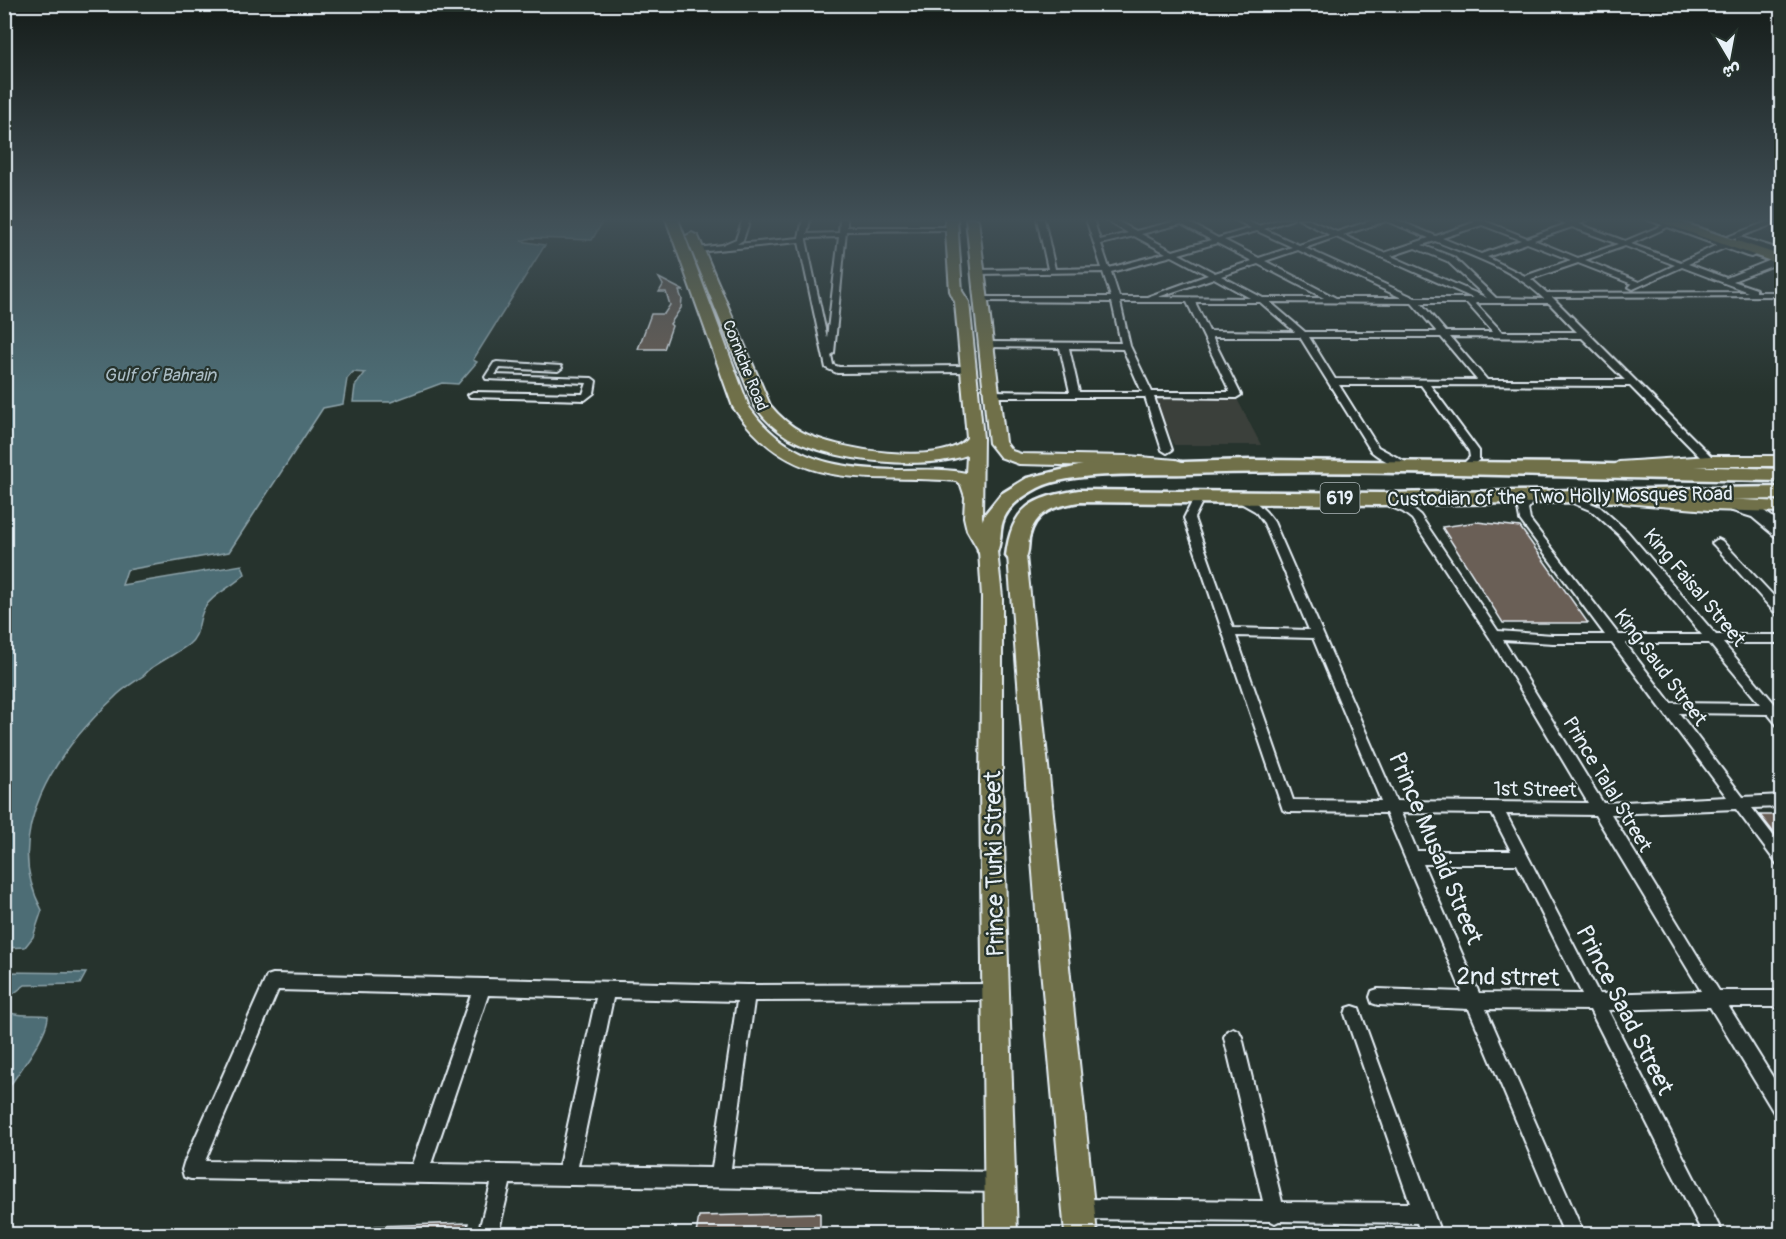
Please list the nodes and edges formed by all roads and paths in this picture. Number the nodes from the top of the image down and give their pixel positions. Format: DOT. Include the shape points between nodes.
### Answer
graph roads {
  1 [pos="693,277"];
  2 [pos="708,277"];
  3 [pos="811,277"];
  4 [pos="838,277"];
  5 [pos="955,277"];
  6 [pos="980,277"];
  7 [pos="1108,277"];
  8 [pos="1208,277"];
  9 [pos="1216,277"];
  10 [pos="1291,277"];
  11 [pos="1362,277"];
  12 [pos="1433,277"];
  13 [pos="1467,277"];
  14 [pos="1521,277"];
  15 [pos="1531,277"];
  16 [pos="1620,277"];
  17 [pos="1653,277"];
  18 [pos="1715,277"];
  19 [pos="1737,277"];
  20 [pos="1525,279"];
  21 [pos="1726,281"];
  22 [pos="1638,284"];
  23 [pos="1763,294"];
  24 [pos="1782,294"];
  25 [pos="1622,295"];
  26 [pos="1549,298"];
  27 [pos="982,300"];
  28 [pos="1116,300"];
  29 [pos="1141,300"];
  30 [pos="1190,301"];
  31 [pos="1263,301"];
  32 [pos="1336,301"];
  33 [pos="1415,301"];
  34 [pos="1469,301"];
  35 [pos="1489,301"];
  36 [pos="962,302"];
  37 [pos="1206,334"];
  38 [pos="1304,334"];
  39 [pos="1443,334"];
  40 [pos="1499,334"];
  41 [pos="1585,334"];
  42 [pos="987,344"];
  43 [pos="1064,345"];
  44 [pos="1126,346"];
  45 [pos="829,366"];
  46 [pos="558,368"];
  47 [pos="968,369"];
  48 [pos="1332,382"];
  49 [pos="1423,382"];
  50 [pos="1485,383"];
  51 [pos="1632,383"];
  52 [pos="990,394"];
  53 [pos="1075,394"];
  54 [pos="1148,394"];
  55 [pos="473,395"];
  56 [pos="975,438"];
  57 [pos="1167,450"];
  58 [pos="910,457"];
  59 [pos="1782,461"];
  60 [pos="1710,462"];
  61 [pos="1196,467"];
  62 [pos="1411,468"];
  63 [pos="1437,468"];
  64 [pos="1463,469"];
  65 [pos="1571,469"];
  66 [pos="910,474"];
  67 [pos="1782,475"];
  68 [pos="1782,493"];
  69 [pos="1632,495"];
  70 [pos="1200,496"];
  71 [pos="1532,496"];
  72 [pos="1563,496"];
  73 [pos="1596,496"];
  74 [pos="1243,497"];
  75 [pos="974,498"];
  76 [pos="1381,499"];
  77 [pos="1732,506"];
  78 [pos="1782,507"];
  79 [pos="1782,532"];
  80 [pos="1721,547"];
  81 [pos="988,551"];
  82 [pos="1017,556"];
  83 [pos="1782,613"];
  84 [pos="1228,632"];
  85 [pos="1318,634"];
  86 [pos="1494,636"];
  87 [pos="1714,639"];
  88 [pos="1782,639"];
  89 [pos="1614,640"];
  90 [pos="1666,708"];
  91 [pos="1777,709"];
  92 [pos="1782,721"];
  93 [pos="1782,801"];
  94 [pos="1737,802"];
  95 [pos="1392,807"];
  96 [pos="1496,808"];
  97 [pos="1599,809"];
  98 [pos="1414,858"];
  99 [pos="1521,858"];
  100 [pos="1782,859"];
  101 [pos="482,987"];
  102 [pos="606,990"];
  103 [pos="997,992"];
  104 [pos="747,993"];
  105 [pos="1378,997"];
  106 [pos="1712,997"];
  107 [pos="1782,999"];
  108 [pos="1476,1001"];
  109 [pos="1593,1002"];
  110 [pos="1353,1014"];
  111 [pos="1233,1036"];
  112 [pos="1782,1110"];
  113 [pos="418,1174"];
  114 [pos="504,1175"];
  115 [pos="566,1176"];
  116 [pos="720,1179"];
  117 [pos="1000,1182"];
  118 [pos="1078,1209"];
  119 [pos="1275,1213"];
  120 [pos="1423,1213"];
  121 [pos="488,1234"];
  122 [pos="1001,1234"];
  123 [pos="1081,1234"];
  124 [pos="1431,1234"];
  125 [pos="1574,1234"];
  126 [pos="1713,1234"];
  1 -- 66 [label="main road, Corniche Road" via="741,407 751,424 772,444 803,462 850,471"];
  2 -- 58 [label="main road, Corniche Road" via="763,406 771,416 797,436 829,448"];
  3 -- 45 [label="street"];
  4 -- 45 [label="street"];
  5 -- 36 [label="main road, Prince Turki Street"];
  6 -- 27 [label="main road"];
  7 -- 28 [label="street"];
  8 -- 29 [label="street"];
  9 -- 31 [label="street"];
  10 -- 32 [label="street"];
  11 -- 33 [label="street"];
  12 -- 35 [label="street"];
  13 -- 35 [label="street"];
  14 -- 20 [label="street"];
  15 -- 20 [label="street"];
  16 -- 22 [label="street"];
  17 -- 22 [label="street"];
  18 -- 21 [label="street"];
  19 -- 21 [label="street"];
  20 -- 26 [label="street"];
  21 -- 23 [label="street"];
  22 -- 25 [label="street"];
  23 -- 24 [label="street"];
  23 -- 25 [label="street"];
  25 -- 26 [label="street"];
  26 -- 35 [label="street"];
  26 -- 41 [label="street"];
  27 -- 28 [label="street"];
  27 -- 36 [label="main road"];
  27 -- 42 [label="main road"];
  28 -- 29 [label="street"];
  28 -- 44 [label="street"];
  29 -- 30 [label="street"];
  30 -- 31 [label="street"];
  30 -- 37 [label="street"];
  31 -- 32 [label="street"];
  31 -- 38 [label="street"];
  32 -- 33 [label="street"];
  33 -- 34 [label="street"];
  33 -- 39 [label="street"];
  34 -- 35 [label="street"];
  34 -- 40 [label="street"];
  36 -- 47 [label="main road, Prince Turki Street"];
  37 -- 38 [label="street"];
  37 -- 54 [label="street" via="1236,395"];
  38 -- 39 [label="street"];
  38 -- 48 [label="street"];
  39 -- 40 [label="street"];
  39 -- 50 [label="street"];
  40 -- 41 [label="street"];
  41 -- 51 [label="street"];
  42 -- 43 [label="street"];
  42 -- 52 [label="main road"];
  43 -- 44 [label="street"];
  43 -- 53 [label="street"];
  44 -- 54 [label="street"];
  45 -- 47 [label="street" via="837,370"];
  46 -- 55 [label="street" via="497,365 489,377 592,381 589,393 585,397"];
  47 -- 56 [label="main road, Prince Turki Street"];
  48 -- 49 [label="street"];
  48 -- 62 [label="street" via="1374,448"];
  49 -- 50 [label="street"];
  49 -- 64 [label="street" via="1474,452 1474,458"];
  50 -- 51 [label="street"];
  51 -- 60 [label="street"];
  52 -- 53 [label="street"];
  52 -- 61 [label="main road, Custodian of the Two Holly Mosques Road / 619" via="997,443 1006,454 1019,459"];
  53 -- 54 [label="street"];
  54 -- 57 [label="street"];
  56 -- 58 [label="main road, Corniche Road" via="959,454"];
  56 -- 75 [label="main road, Prince Turki Street"];
  58 -- 66 [label="main road" via="920,466"];
  59 -- 60 [label="main road"];
  60 -- 65 [label="main road"];
  61 -- 62 [label="highway, Custodian of the Two Holly Mosques Road / 619"];
  61 -- 74 [label="highway" via="1224,475 1331,478 1340,491"];
  61 -- 81 [label="highway" via="1083,471 1034,482 1008,498 995,514"];
  62 -- 63 [label="highway, Custodian of the Two Holly Mosques Road / 619"];
  63 -- 64 [label="highway, Custodian of the Two Holly Mosques Road / 619"];
  63 -- 69 [label="highway" via="1462,475 1667,479 1680,486"];
  64 -- 65 [label="highway, Custodian of the Two Holly Mosques Road / 619"];
  65 -- 67 [label="highway, Custodian of the Two Holly Mosques Road / 619"];
  66 -- 75 [label="main road, Corniche Road" via="961,477 969,483"];
  68 -- 69 [label="highway, Custodian of the Two Holly Mosques Road / 619"];
  69 -- 73 [label="highway, Custodian of the Two Holly Mosques Road / 619"];
  70 -- 74 [label="highway, Custodian of the Two Holly Mosques Road / 619"];
  70 -- 82 [label="highway, Custodian of the Two Holly Mosques Road / 619" via="1079,496 1052,501 1023,522"];
  70 -- 84 [label="street" via="1189,518"];
  71 -- 72 [label="highway, Custodian of the Two Holly Mosques Road / 619"];
  71 -- 76 [label="highway, Custodian of the Two Holly Mosques Road / 619"];
  71 -- 89 [label="street, King Saud Street" via="1523,509 1525,520"];
  72 -- 73 [label="highway, Custodian of the Two Holly Mosques Road / 619"];
  72 -- 87 [label="street, King Faisal Street" via="1586,503 1609,520"];
  73 -- 77 [label="main road"];
  74 -- 76 [label="highway, Custodian of the Two Holly Mosques Road / 619"];
  74 -- 85 [label="street, Prince Musaid Street" via="1269,522"];
  75 -- 81 [label="main road, Prince Turki Street" via="976,530"];
  76 -- 86 [label="street, Prince Talal Street" via="1416,517"];
  77 -- 78 [label="main road"];
  77 -- 79 [label="main road" via="1758,514"];
  80 -- 83 [label="street"];
  81 -- 103 [label="main road, Prince Turki Street" via="992,597 991,783"];
  82 -- 118 [label="main road, Prince Turki Street"];
  84 -- 85 [label="street"];
  84 -- 95 [label="street, 1st Street" via="1288,806"];
  85 -- 95 [label="street, Prince Musaid Street"];
  86 -- 89 [label="street"];
  86 -- 97 [label="street, Prince Talal Street"];
  87 -- 88 [label="street"];
  87 -- 89 [label="street"];
  87 -- 91 [label="street, King Faisal Street"];
  89 -- 90 [label="street, King Saud Street"];
  90 -- 91 [label="street"];
  90 -- 94 [label="street, King Saud Street"];
  91 -- 92 [label="street, King Faisal Street"];
  93 -- 94 [label="street, 1st Street"];
  94 -- 97 [label="street, 1st Street"];
  94 -- 100 [label="street, King Saud Street"];
  95 -- 96 [label="street, 1st Street"];
  95 -- 98 [label="street, Prince Musaid Street"];
  96 -- 97 [label="street, 1st Street"];
  96 -- 99 [label="street, Prince Saad Street"];
  97 -- 106 [label="street, Prince Talal Street"];
  98 -- 99 [label="street"];
  98 -- 108 [label="street, Prince Musaid Street"];
  99 -- 109 [label="street, Prince Saad Street"];
  101 -- 102 [label="street"];
  101 -- 113 [label="street"];
  101 -- 113 [label="street" via="273,982 191,1170"];
  102 -- 104 [label="street"];
  102 -- 115 [label="street"];
  103 -- 104 [label="street"];
  103 -- 117 [label="main road, Prince Turki Street"];
  104 -- 116 [label="street"];
  105 -- 108 [label="street, 2nd strret"];
  106 -- 107 [label="street, 2nd strret"];
  106 -- 109 [label="street, 2nd strret"];
  106 -- 112 [label="street, Prince Talal Street"];
  108 -- 109 [label="street, 2nd strret"];
  108 -- 125 [label="street, Prince Musaid Street"];
  109 -- 126 [label="street, Prince Saad Street"];
  110 -- 120 [label="street"];
  111 -- 119 [label="street"];
  113 -- 114 [label="street"];
  114 -- 115 [label="street"];
  114 -- 121 [label="street"];
  115 -- 116 [label="street"];
  116 -- 117 [label="street"];
  117 -- 122 [label="main road, Prince Turki Street"];
  118 -- 119 [label="street"];
  118 -- 123 [label="main road, Prince Turki Street"];
  119 -- 120 [label="street"];
  120 -- 124 [label="street"];
}
